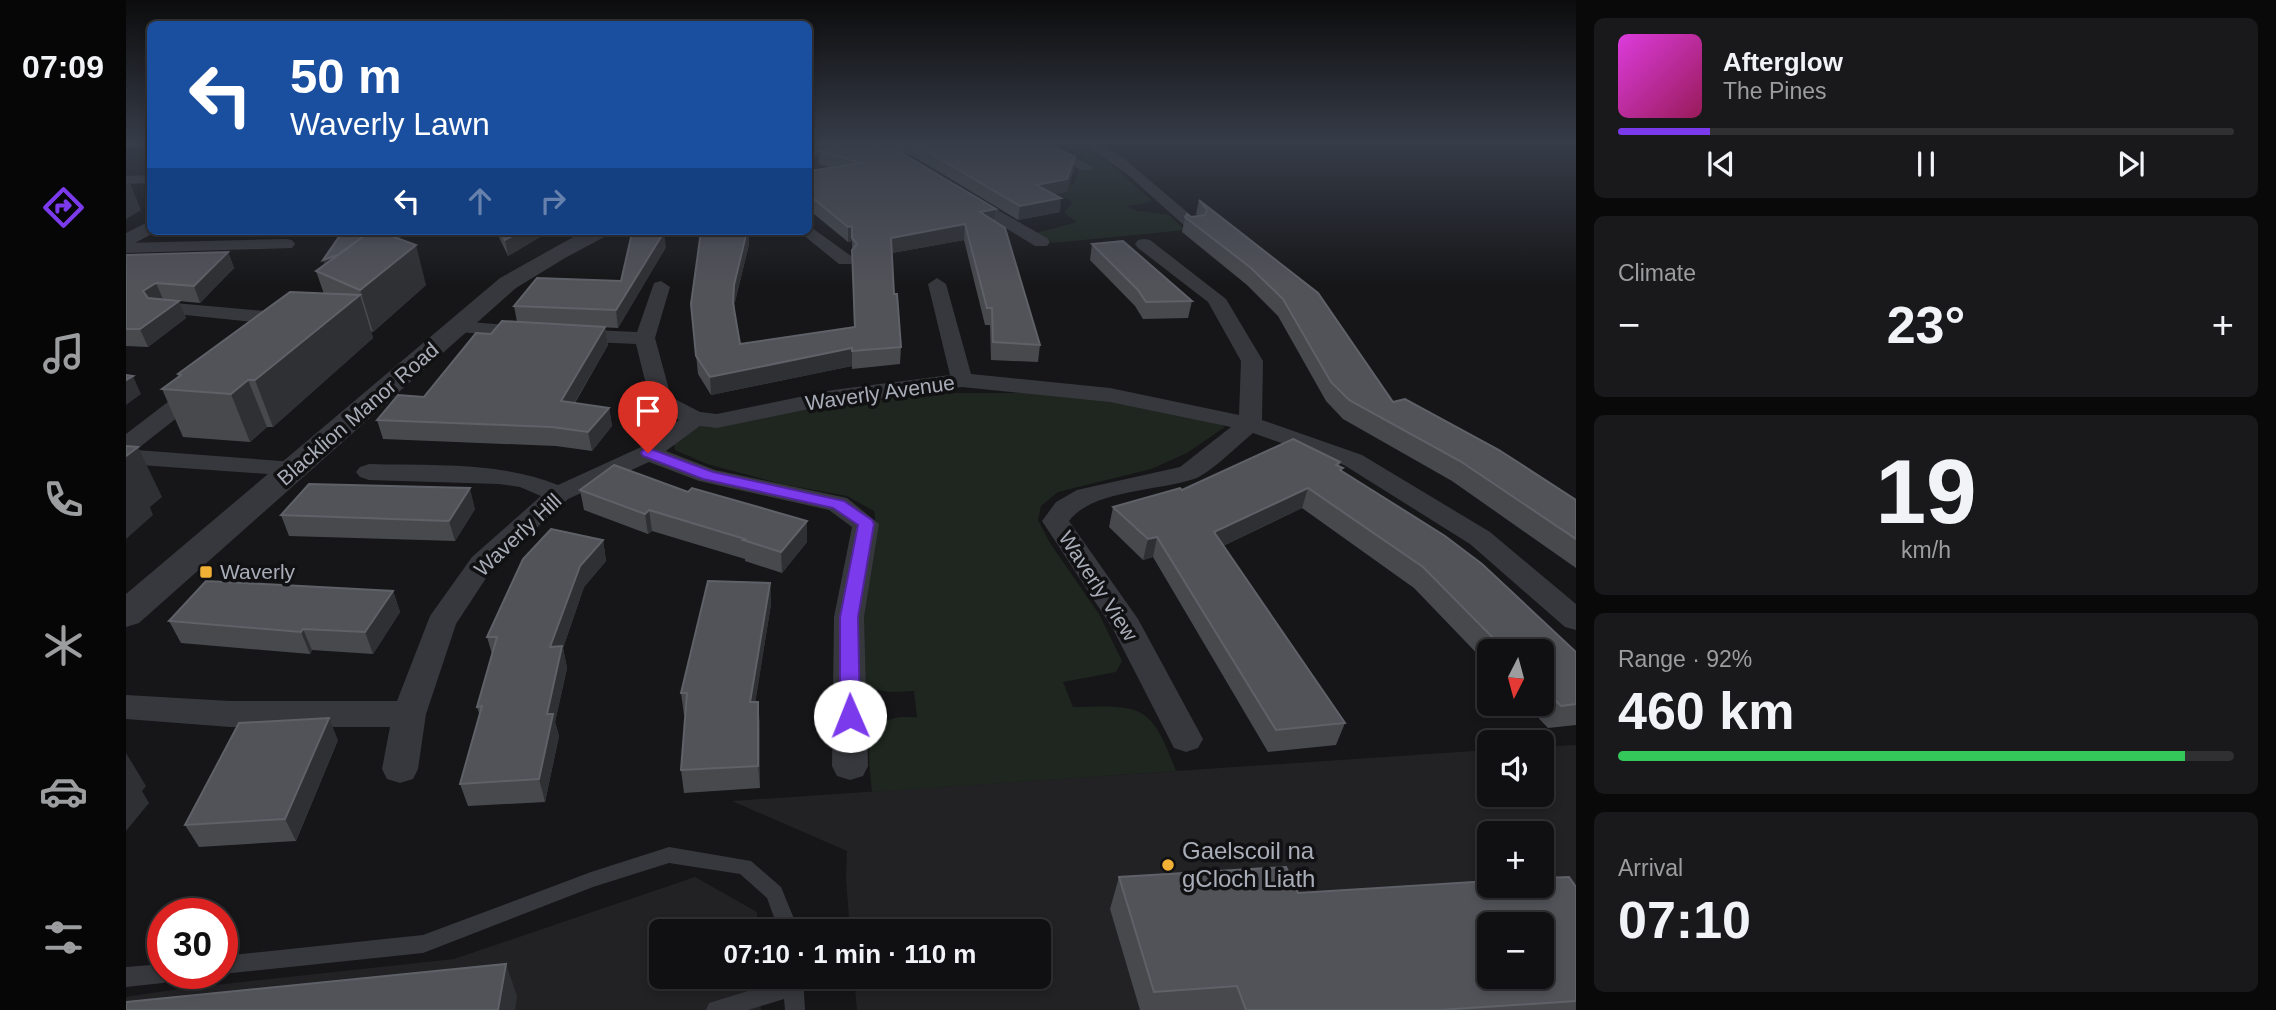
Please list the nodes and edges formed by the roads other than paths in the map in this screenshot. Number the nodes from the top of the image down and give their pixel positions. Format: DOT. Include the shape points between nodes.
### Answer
graph roads {
  1 [pos="956,190"];
  2 [pos="1155,190"];
  3 [pos="1194,226"];
  4 [pos="147,230"];
  5 [pos="812,233"];
  6 [pos="593,235"];
  7 [pos="126,242"];
  8 [pos="1041,242"];
  9 [pos="286,244"];
  10 [pos="1144,244"];
  11 [pos="126,248"];
  12 [pos="845,260"];
  13 [pos="937,284"];
  14 [pos="661,286"];
  15 [pos="163,308"];
  16 [pos="458,327"];
  17 [pos="266,336"];
  18 [pos="645,338"];
  19 [pos="212,379"];
  20 [pos="962,380"];
  21 [pos="695,419"];
  22 [pos="1250,424"];
  23 [pos="126,446"];
  24 [pos="648,453"];
  25 [pos="126,457"];
  26 [pos="295,469"];
  27 [pos="369,472"];
  28 [pos="559,494"];
  29 [pos="126,614"];
  30 [pos="1576,620"];
  31 [pos="126,707"];
  32 [pos="409,714"];
  33 [pos="1186,739"];
  34 [pos="850,766"];
  35 [pos="400,769"];
  36 [pos="784,919"];
  37 [pos="238,963"];
  38 [pos="147,975"];
  39 [pos="126,977"];
  40 [pos="772,989"];
  41 [pos="794,989"];
  42 [pos="716,1010"];
  43 [pos="795,1010"];
  1 -- 8 [label="street"];
  2 -- 3 [label="street"];
  4 -- 7 [label="street"];
  5 -- 12 [label="street"];
  6 -- 16 [label="street, Blacklion Manor Road" via="508,284"];
  9 -- 11 [label="street"];
  10 -- 22 [label="street" via="1216,299 1252,360"];
  13 -- 20 [label="street"];
  14 -- 18 [label="street"];
  15 -- 17 [label="street" via="288,319"];
  16 -- 18 [label="street"];
  16 -- 26 [label="street, Blacklion Manor Road"];
  18 -- 21 [label="street, Waverly Avenue" via="661,401"];
  19 -- 23 [label="street"];
  20 -- 21 [label="street, Waverly Avenue" via="833,397 717,421"];
  20 -- 22 [label="street, Waverly Avenue" via="1110,395"];
  21 -- 24 [label="street, Waverly Hill"];
  22 -- 30 [label="street, Waverly Avenue" via="1353,460 1480,538"];
  22 -- 33 [label="street, Waverly View" via="1188,473 1086,496 1065,508 1055,521 1127,626"];
  24 -- 28 [label="street, Waverly Hill"];
  24 -- 34 [label="street" via="708,476 838,504 866,524 849,617"];
  25 -- 26 [label="street"];
  26 -- 29 [label="street, Blacklion Manor Road"];
  27 -- 28 [label="street" via="499,476"];
  28 -- 32 [label="street, Waverly Hill" via="482,563 441,623"];
  31 -- 32 [label="street"];
  32 -- 35 [label="street, Waverly Hill"];
  36 -- 37 [label="lane" via="774,893 745,867 669,855 422,944"];
  38 -- 39 [label="lane"];
  40 -- 42 [label="lane"];
  41 -- 43 [label="lane"];
}
